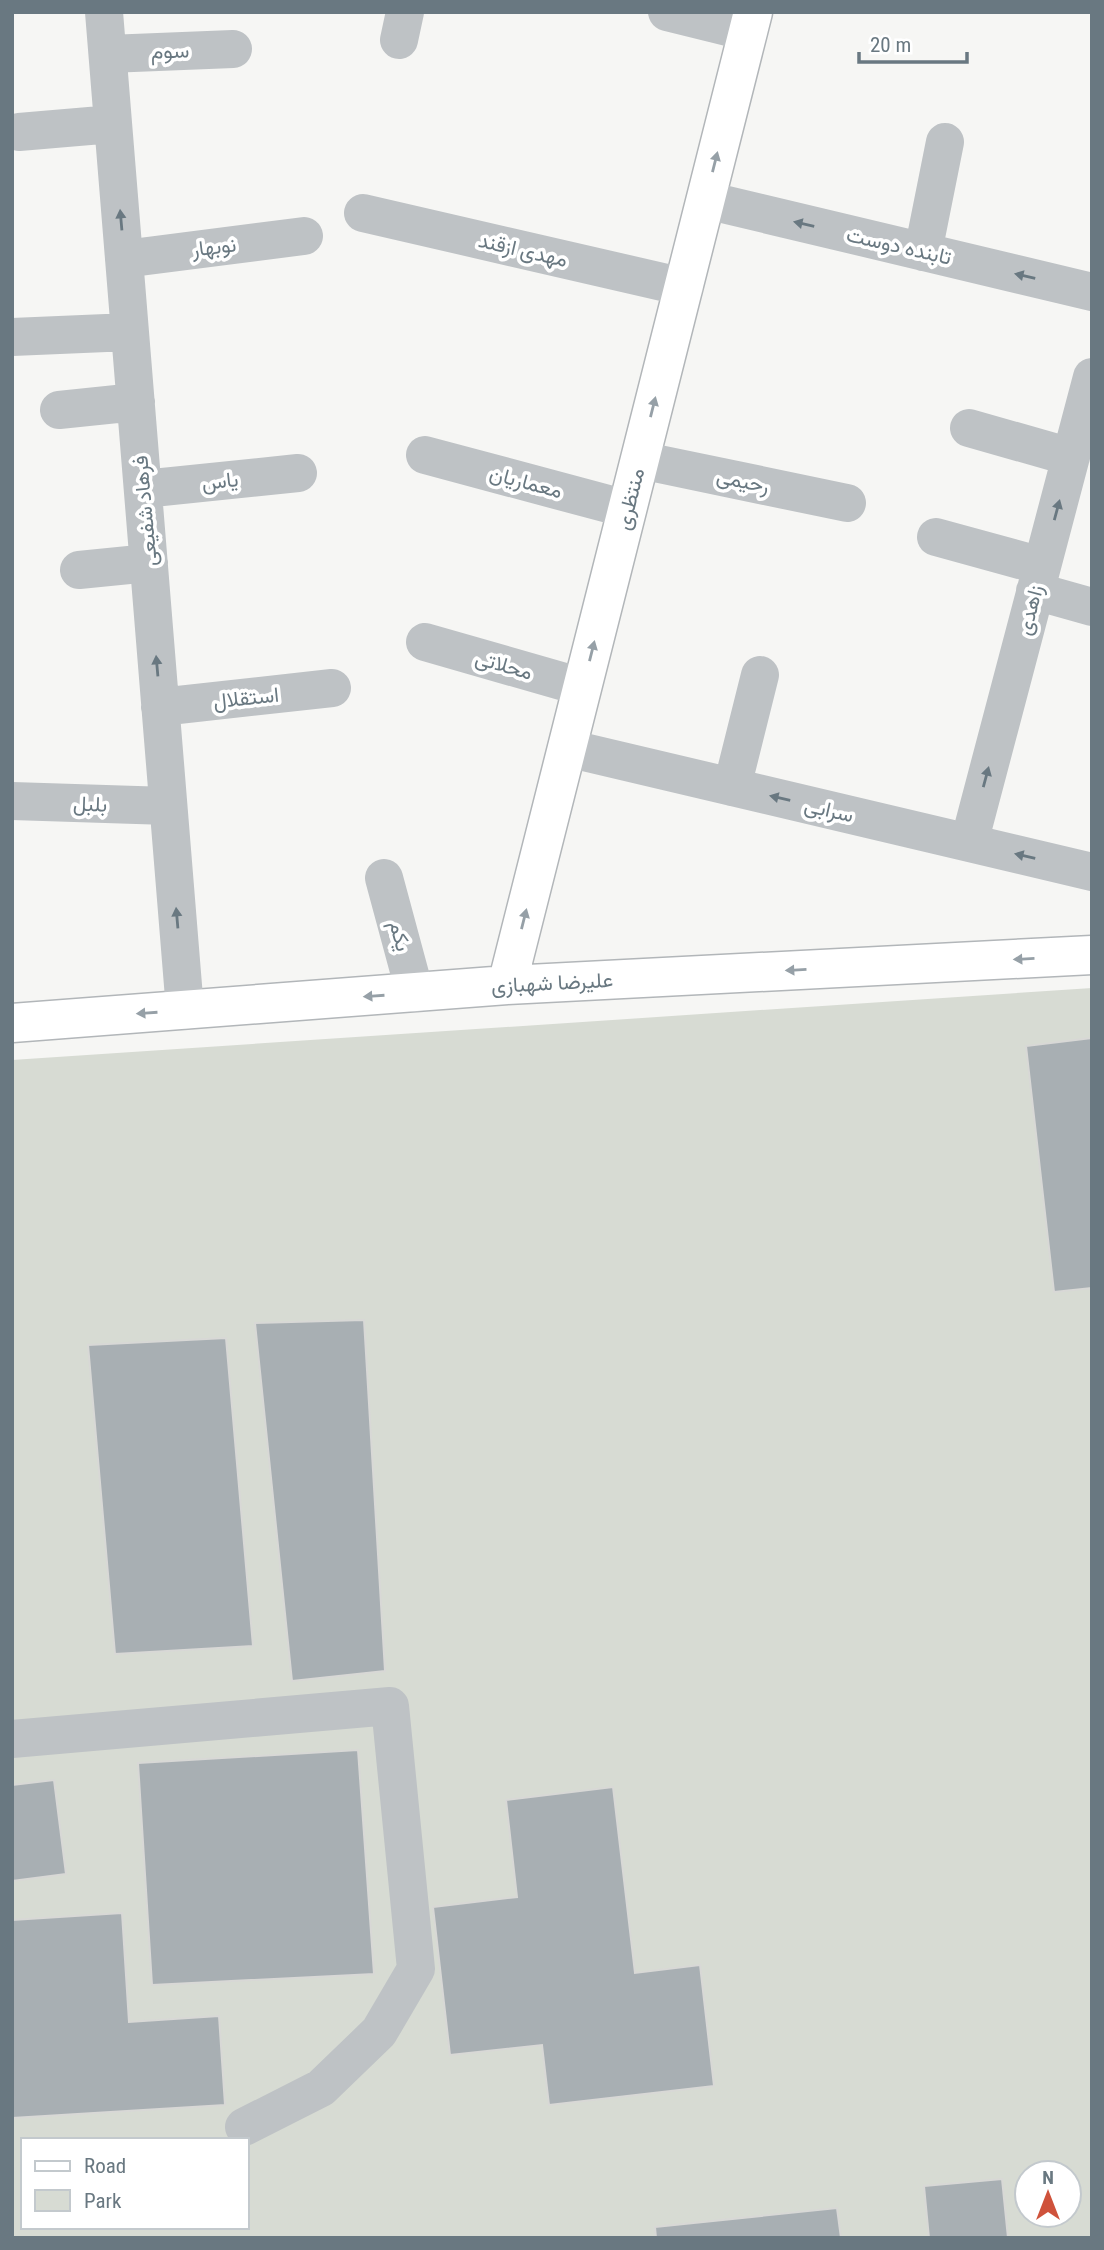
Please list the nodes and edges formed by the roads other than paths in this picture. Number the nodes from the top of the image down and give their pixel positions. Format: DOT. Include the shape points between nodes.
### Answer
graph roads {
  1 [pos="104,12"];
  2 [pos="667,12"];
  3 [pos="751,22"];
  4 [pos="233,48"];
  5 [pos="108,54"];
  6 [pos="113,124"];
  7 [pos="19,131"];
  8 [pos="945,142"];
  9 [pos="706,200"];
  10 [pos="363,213"];
  11 [pos="304,236"];
  12 [pos="923,252"];
  13 [pos="124,259"];
  14 [pos="684,287"];
  15 [pos="1092,292"];
  16 [pos="130,332"];
  17 [pos="12,337"];
  18 [pos="1092,377"];
  19 [pos="136,402"];
  20 [pos="59,410"];
  21 [pos="969,428"];
  22 [pos="425,455"];
  23 [pos="1071,457"];
  24 [pos="640,460"];
  25 [pos="298,473"];
  26 [pos="143,489"];
  27 [pos="847,503"];
  28 [pos="627,509"];
  29 [pos="936,537"];
  30 [pos="149,563"];
  31 [pos="79,570"];
  32 [pos="1038,579"];
  33 [pos="1092,607"];
  34 [pos="425,642"];
  35 [pos="760,675"];
  36 [pos="582,687"];
  37 [pos="332,688"];
  38 [pos="160,707"];
  39 [pos="567,748"];
  40 [pos="733,787"];
  41 [pos="12,801"];
  42 [pos="169,806"];
  43 [pos="969,843"];
  44 [pos="1092,872"];
  45 [pos="384,878"];
  46 [pos="1092,955"];
  47 [pos="507,985"];
  48 [pos="415,993"];
  49 [pos="185,1010"];
  50 [pos="12,1023"];
  51 [pos="12,1739"];
  52 [pos="244,2127"];
  1 -- 5 [label="street, فرهاد شفیعی"];
  2 -- 3 [label="street"];
  9 -- 3 [label="main road, منتظری, one-way"];
  4 -- 5 [label="street, سوم"];
  5 -- 6 [label="street, فرهاد شفیعی"];
  6 -- 7 [label="street"];
  13 -- 6 [label="street, فرهاد شفیعی, one-way"];
  8 -- 12 [label="street"];
  12 -- 9 [label="street, تابنده دوست, one-way"];
  9 -- 14 [label="main road, منتظری"];
  10 -- 14 [label="street, مهدی ازقند"];
  11 -- 13 [label="street, نوبهار"];
  15 -- 12 [label="street, تابنده دوست, one-way"];
  13 -- 16 [label="street, فرهاد شفیعی"];
  24 -- 14 [label="main road, منتظری, one-way"];
  16 -- 17 [label="street"];
  16 -- 19 [label="street, فرهاد شفیعی"];
  18 -- 23 [label="street, زاهدی"];
  19 -- 20 [label="street"];
  19 -- 26 [label="street, فرهاد شفیعی"];
  21 -- 23 [label="street"];
  22 -- 28 [label="street, معماریان"];
  32 -- 23 [label="street, زاهدی, one-way"];
  24 -- 27 [label="street, رحیمی"];
  24 -- 28 [label="main road, منتظری"];
  25 -- 26 [label="street, یاس"];
  26 -- 30 [label="street, فرهاد شفیعی"];
  36 -- 28 [label="main road, منتظری, one-way"];
  29 -- 32 [label="street"];
  30 -- 31 [label="street"];
  38 -- 30 [label="street, فرهاد شفیعی, one-way"];
  32 -- 33 [label="street"];
  43 -- 32 [label="street, زاهدی, one-way"];
  34 -- 36 [label="street, محلاتی"];
  35 -- 40 [label="street"];
  36 -- 39 [label="main road, منتظری"];
  37 -- 38 [label="street, استقلال"];
  38 -- 42 [label="street, فرهاد شفیعی"];
  39 -- 40 [label="street, سرابی"];
  47 -- 39 [label="main road, منتظری, one-way"];
  43 -- 40 [label="street, سرابی, one-way"];
  41 -- 42 [label="street, بلبل"];
  49 -- 42 [label="street, فرهاد شفیعی, one-way"];
  44 -- 43 [label="street, سرابی, one-way"];
  45 -- 48 [label="street, یکم"];
  46 -- 47 [label="main road, علیرضا شهبازی, one-way"];
  47 -- 48 [label="main road, علیرضا شهبازی"];
  48 -- 49 [label="main road, علیرضا شهبازی, one-way"];
  49 -- 50 [label="main road, علیرضا شهبازی, one-way"];
  51 -- 52 [label="street" via="390,1706 416,1969 379,2032 321,2088"];
}
